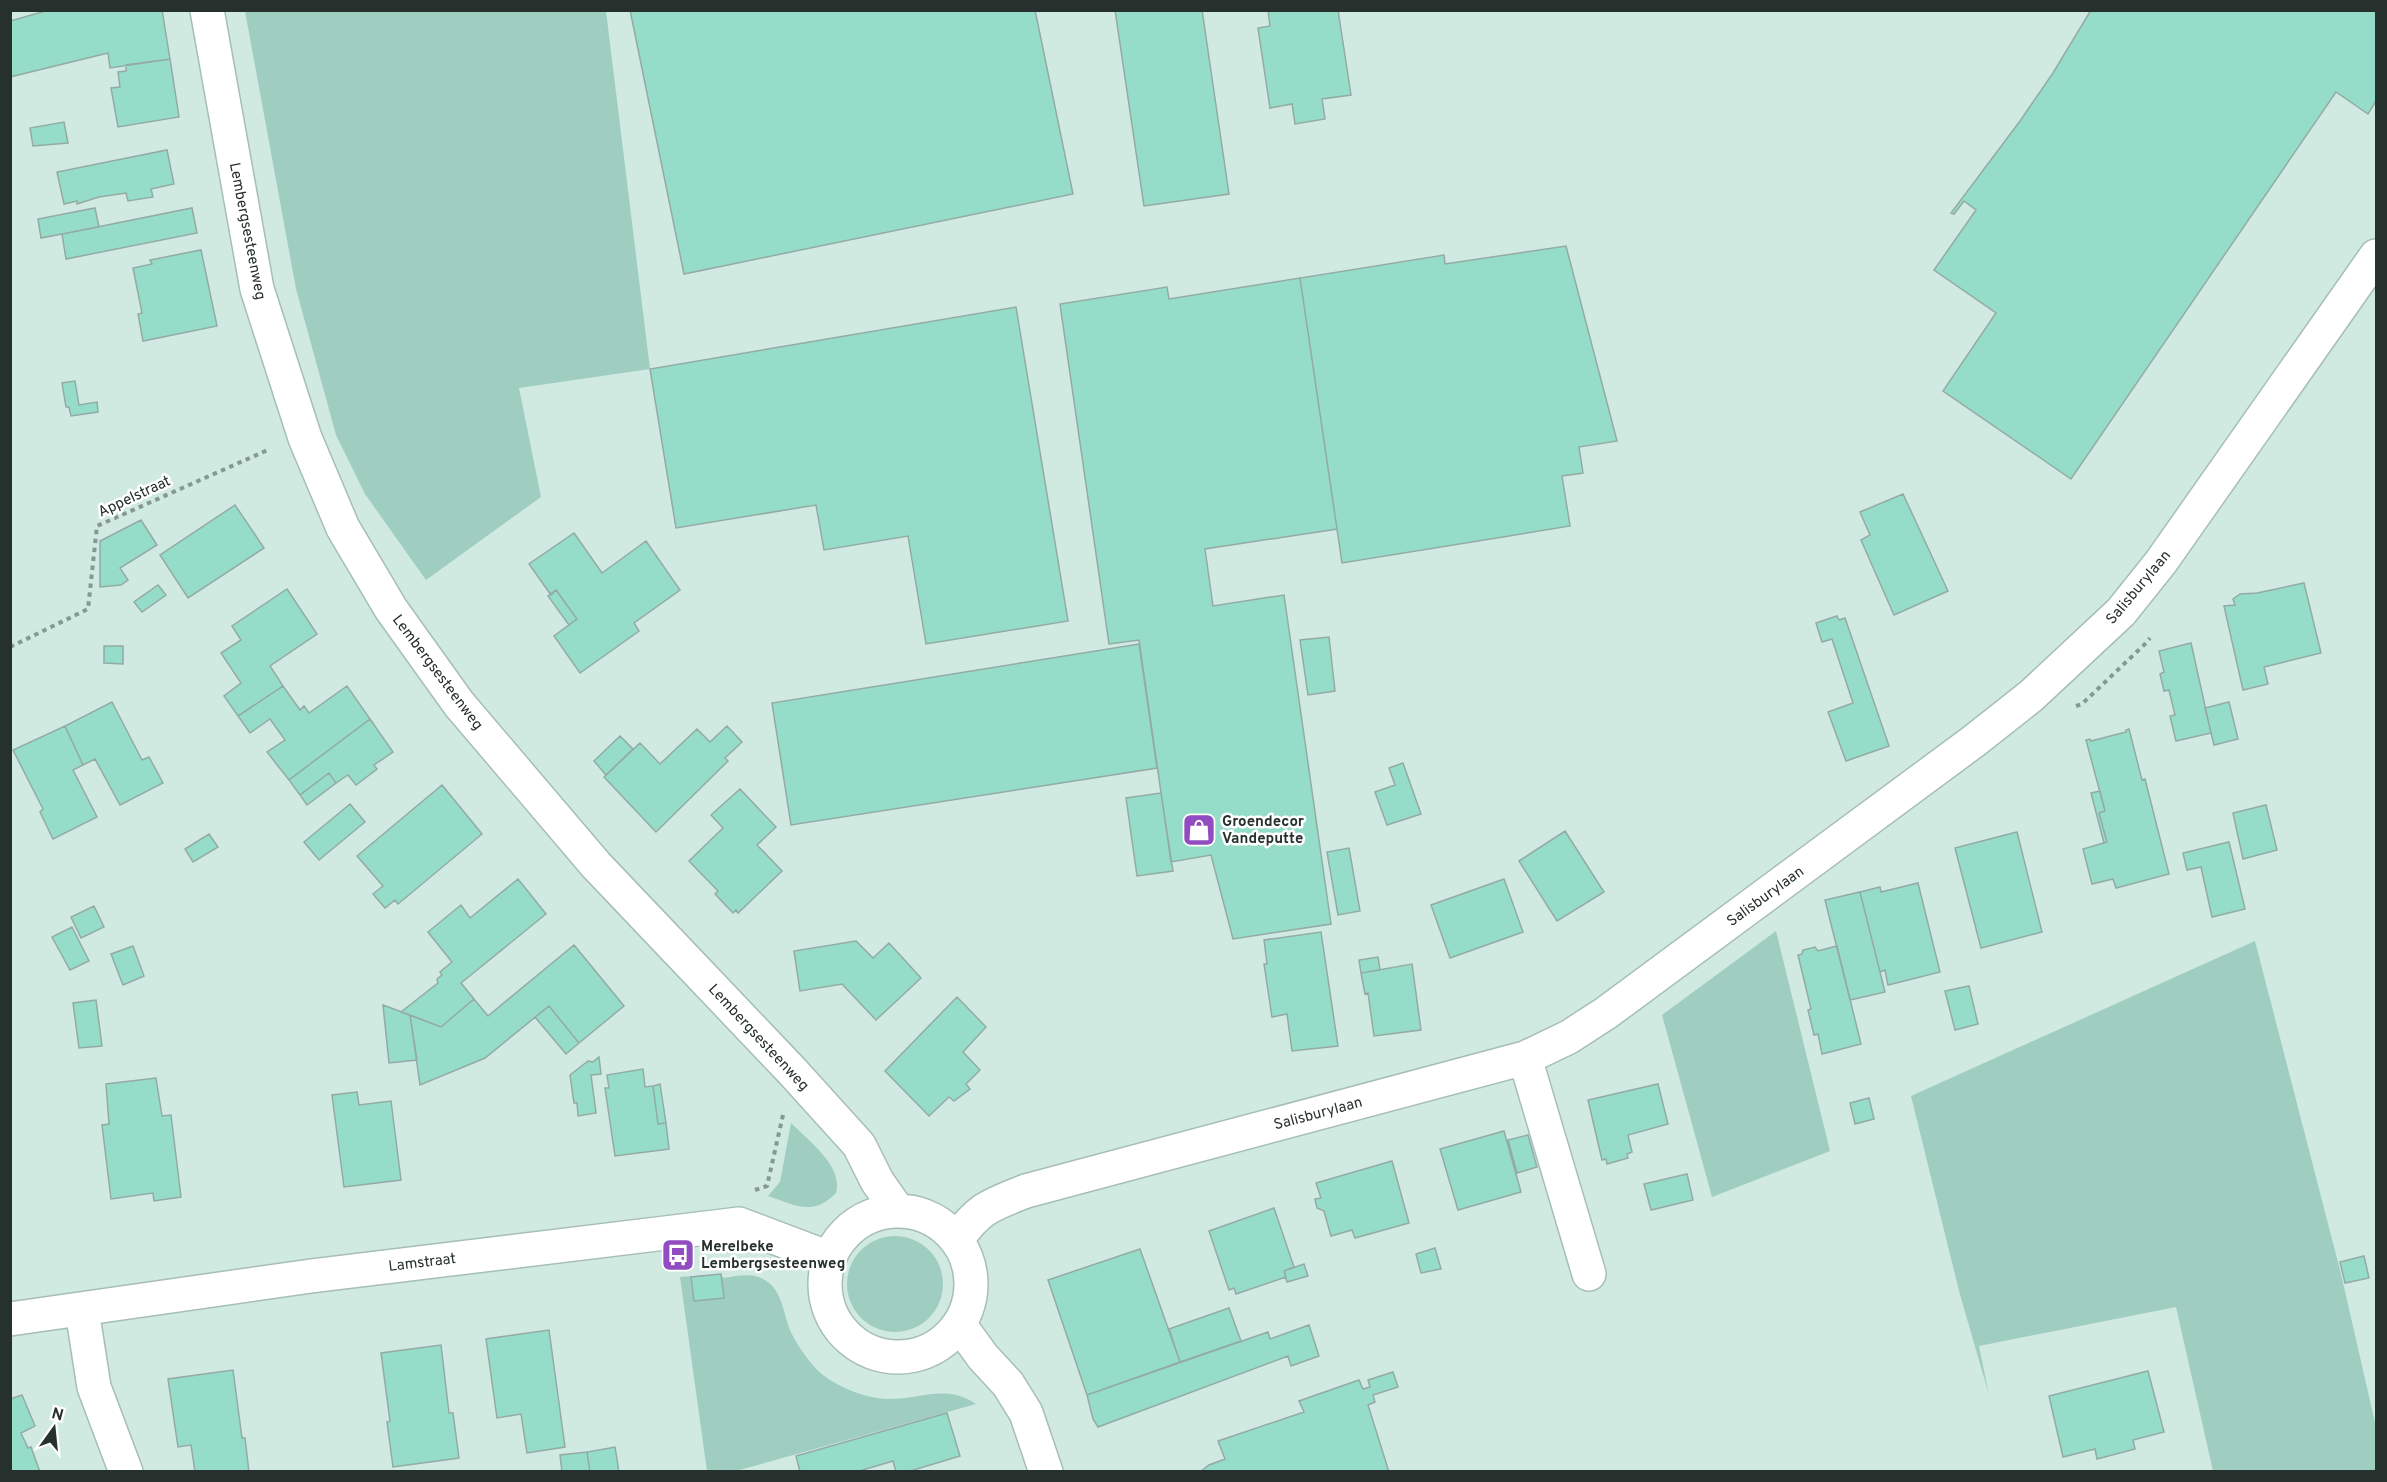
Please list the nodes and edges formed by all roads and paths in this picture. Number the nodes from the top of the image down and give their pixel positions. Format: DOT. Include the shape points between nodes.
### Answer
graph roads {
  1 [pos="207,10"];
  2 [pos="2376,256"];
  3 [pos="305,438"];
  4 [pos="10,647"];
  5 [pos="1525,1058"];
  6 [pos="792,1071"];
  7 [pos="897,1210"];
  8 [pos="739,1224"];
  9 [pos="957,1240"];
  10 [pos="829,1258"];
  11 [pos="1589,1274"];
  12 [pos="82,1310"];
  13 [pos="10,1318"];
  14 [pos="959,1324"];
  15 [pos="126,1472"];
  16 [pos="1046,1472"];
  1 -- 3 [label="street, Lembergsesteenweg" via="257,290"];
  2 -- 5 [label="street, Salisburylaan" via="2161,562 2121,612 2075,656 1974,741 1606,1013 1569,1037"];
  3 -- 4 [label="path, Appelstraat" via="260,452 97,526 87,609"];
  3 -- 6 [label="street, Lembergsesteenweg" via="343,528 391,609 459,704 596,866"];
  5 -- 9 [label="street, Salisburylaan" via="1026,1191 995,1203 972,1218"];
  5 -- 11 [label="street"];
  6 -- 7 [label="street, Lembergsesteenweg" via="859,1145"];
  6 -- 8 [label="path" via="773,1090 784,1110 767,1186 739,1195"];
  7 -- 9 [label="street" via="920,1214 941,1224"];
  7 -- 10 [label="street" via="869,1216 845,1233"];
  8 -- 10 [label="street, Lamstraat"];
  8 -- 12 [label="street, Lamstraat" via="311,1276"];
  9 -- 14 [label="street" via="968,1260 971,1282 968,1304"];
  10 -- 14 [label="street" via="827,1304 838,1325 865,1348 899,1357 922,1352 943,1342"];
  12 -- 13 [label="street, Lamstraat"];
  12 -- 15 [label="street" via="94,1387"];
  14 -- 16 [label="street" via="1008,1383 1026,1413"];
}
